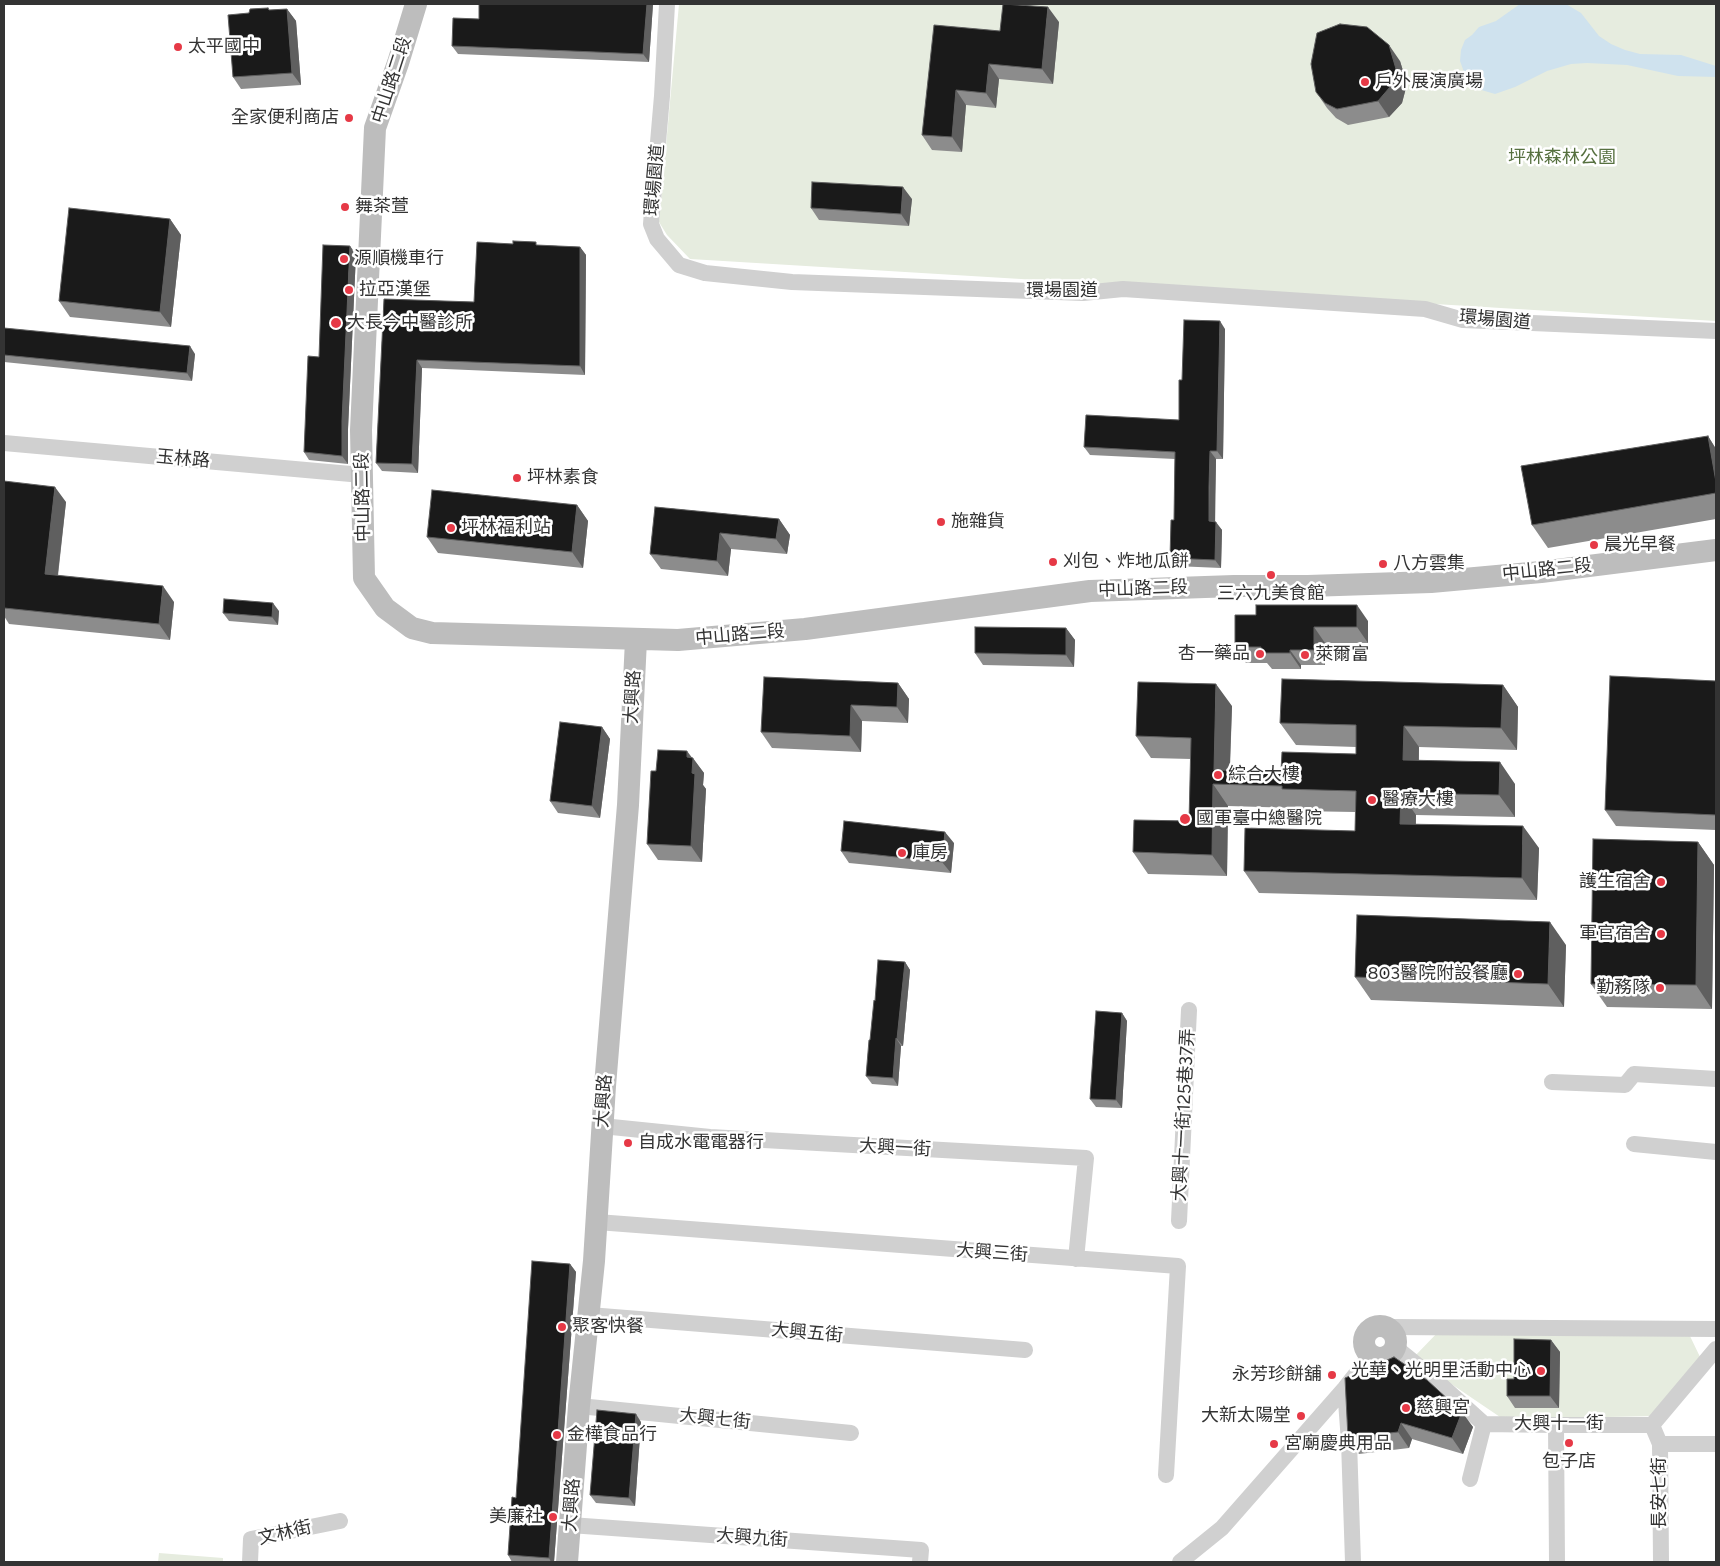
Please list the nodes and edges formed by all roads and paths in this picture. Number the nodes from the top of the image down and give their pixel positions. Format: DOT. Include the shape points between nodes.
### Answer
graph roads {
  1 [pos="416,4"];
  2 [pos="667,4"];
  3 [pos="1716,332"];
  4 [pos="4,443"];
  5 [pos="362,475"];
  6 [pos="1716,550"];
  7 [pos="636,640"];
  8 [pos="1189,1010"];
  9 [pos="1716,1079"];
  10 [pos="1552,1082"];
  11 [pos="602,1126"];
  12 [pos="1634,1144"];
  13 [pos="1716,1152"];
  14 [pos="1179,1221"];
  15 [pos="597,1222"];
  16 [pos="1076,1259"];
  17 [pos="590,1315"];
  18 [pos="1716,1329"];
  19 [pos="1392,1337"];
  20 [pos="1716,1349"];
  21 [pos="1026,1350"];
  22 [pos="1370,1356"];
  23 [pos="1345,1388"];
  24 [pos="579,1406"];
  25 [pos="1484,1424"];
  26 [pos="1556,1425"];
  27 [pos="1652,1425"];
  28 [pos="851,1433"];
  29 [pos="1660,1444"];
  30 [pos="1716,1444"];
  31 [pos="1166,1475"];
  32 [pos="1470,1479"];
  33 [pos="340,1521"];
  34 [pos="570,1525"];
  35 [pos="250,1562"];
  36 [pos="567,1562"];
  37 [pos="920,1562"];
  38 [pos="1180,1562"];
  39 [pos="1353,1562"];
  40 [pos="1557,1562"];
  41 [pos="1660,1562"];
  1 -- 5 [label="main road, 中山路二段" via="375,128 363,363"];
  2 -- 3 [label="street, 環場園道" via="651,224 665,250 679,265 705,272 792,282 1083,293 1123,289 1425,309 1463,320"];
  4 -- 5 [label="street, 玉林路"];
  5 -- 7 [label="main road, 中山路二段" via="364,578 385,608 412,628 432,633"];
  6 -- 7 [label="main road, 中山路二段" via="1431,582 1090,591 805,629 678,640"];
  7 -- 11 [label="main road, 大興路" via="628,805"];
  8 -- 14 [label="street, 大興十一街125巷37弄"];
  9 -- 10 [label="street" via="1634,1074 1625,1085"];
  11 -- 15 [label="main road, 大興路"];
  11 -- 16 [label="street, 大興一街" via="710,1137 1086,1158"];
  12 -- 13 [label="street"];
  15 -- 16 [label="street, 大興三街"];
  15 -- 17 [label="main road, 大興路"];
  16 -- 31 [label="street, 大興三街" via="1178,1266"];
  17 -- 21 [label="street, 大興五街"];
  17 -- 24 [label="main road, 大興路"];
  18 -- 19 [label="street"];
  19 -- 22 [label="main road" via="1376,1325 1369,1329 1363,1341"];
  19 -- 25 [label="street"];
  20 -- 27 [label="street"];
  22 -- 23 [label="street"];
  23 -- 38 [label="street" via="1222,1528"];
  23 -- 39 [label="street"];
  24 -- 28 [label="street, 大興七街"];
  24 -- 34 [label="main road, 大興路"];
  25 -- 26 [label="street, 大興十一街"];
  25 -- 32 [label="street"];
  26 -- 27 [label="street, 大興十一街"];
  26 -- 40 [label="street"];
  27 -- 29 [label="street, 長安七街"];
  29 -- 30 [label="street"];
  29 -- 41 [label="street, 長安七街"];
  33 -- 35 [label="street, 文林街" via="251,1539"];
  34 -- 36 [label="main road, 大興路"];
  34 -- 37 [label="street, 大興九街" via="921,1550"];
}
